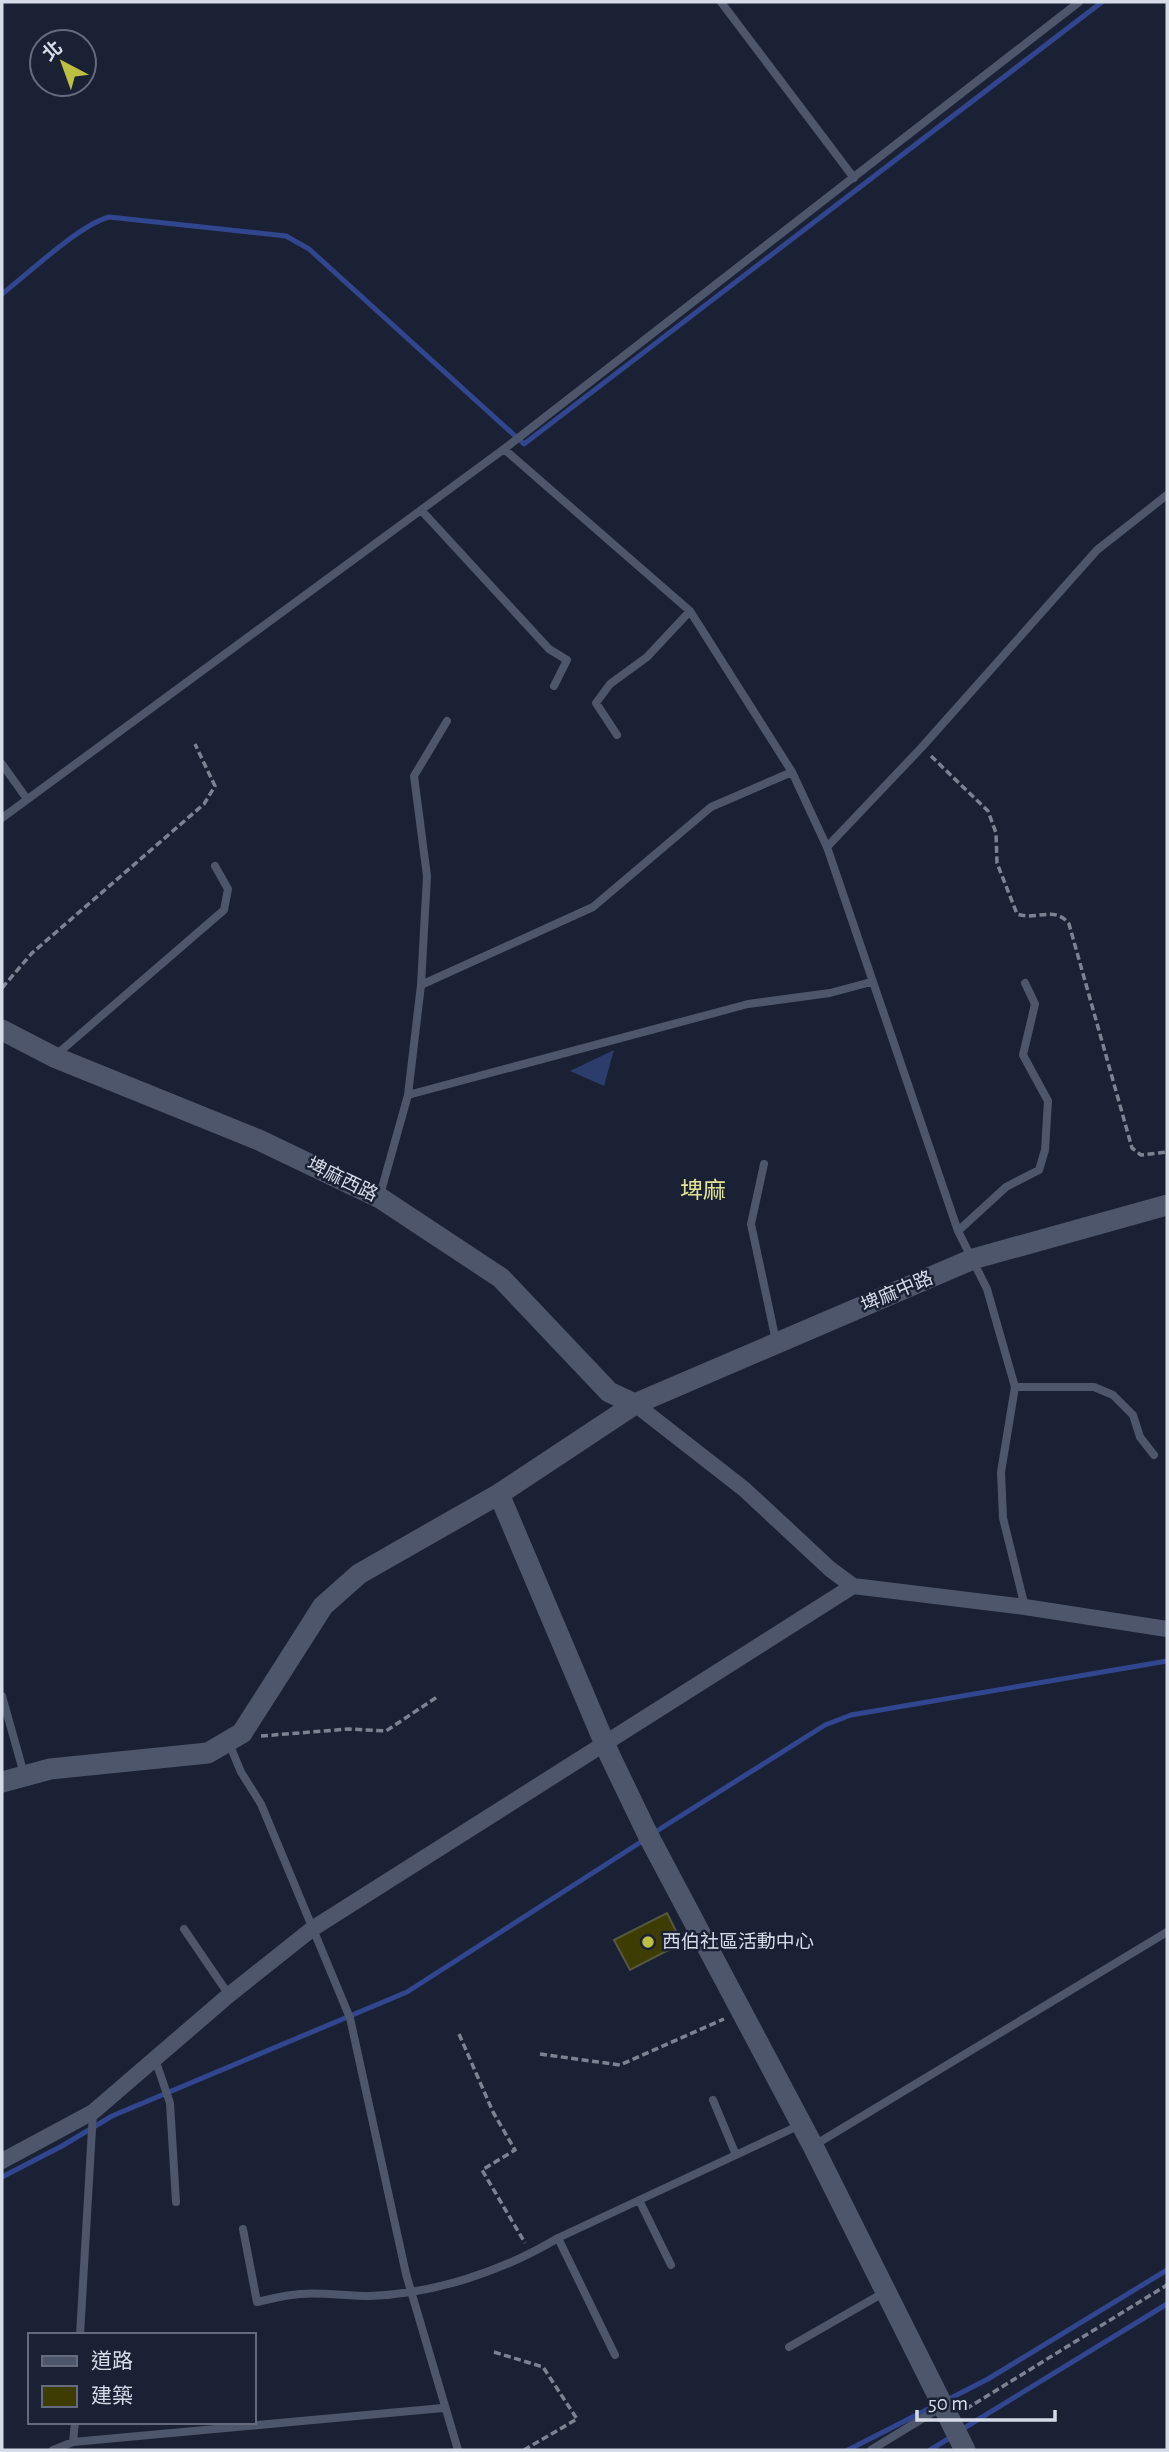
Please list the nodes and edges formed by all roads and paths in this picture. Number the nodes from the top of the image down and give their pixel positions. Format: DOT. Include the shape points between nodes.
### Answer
graph roads {
  1 [pos="721,2"];
  2 [pos="1079,2"];
  3 [pos="854,177"];
  4 [pos="507,446"];
  5 [pos="1167,495"];
  6 [pos="421,510"];
  7 [pos="690,611"];
  8 [pos="554,686"];
  9 [pos="447,721"];
  10 [pos="617,735"];
  11 [pos="195,744"];
  12 [pos="922,747"];
  13 [pos="2,764"];
  14 [pos="792,772"];
  15 [pos="27,799"];
  16 [pos="2,818"];
  17 [pos="827,847"];
  18 [pos="215,866"];
  19 [pos="871,982"];
  20 [pos="1025,983"];
  21 [pos="421,985"];
  22 [pos="2,988"];
  23 [pos="2,1030"];
  24 [pos="54,1057"];
  25 [pos="408,1095"];
  26 [pos="1167,1152"];
  27 [pos="764,1164"];
  28 [pos="380,1198"];
  29 [pos="1167,1205"];
  30 [pos="958,1231"];
  31 [pos="973,1259"];
  32 [pos="777,1344"];
  33 [pos="1015,1387"];
  34 [pos="635,1404"];
  35 [pos="1154,1455"];
  36 [pos="499,1494"];
  37 [pos="853,1586"];
  38 [pos="1025,1606"];
  39 [pos="1167,1629"];
  40 [pos="2,1696"];
  41 [pos="437,1697"];
  42 [pos="235,1737"];
  43 [pos="606,1741"];
  44 [pos="24,1774"];
  45 [pos="2,1782"];
  46 [pos="184,1929"];
  47 [pos="312,1929"];
  48 [pos="1167,1932"];
  49 [pos="229,1995"];
  50 [pos="741,2011"];
  51 [pos="459,2034"];
  52 [pos="540,2054"];
  53 [pos="155,2059"];
  54 [pos="713,2100"];
  55 [pos="93,2112"];
  56 [pos="800,2125"];
  57 [pos="813,2146"];
  58 [pos="736,2155"];
  59 [pos="2,2161"];
  60 [pos="639,2200"];
  61 [pos="176,2202"];
  62 [pos="243,2229"];
  63 [pos="558,2238"];
  64 [pos="531,2254"];
  65 [pos="671,2265"];
  66 [pos="1167,2285"];
  67 [pos="410,2291"];
  68 [pos="885,2292"];
  69 [pos="80,2333"];
  70 [pos="789,2347"];
  71 [pos="494,2352"];
  72 [pos="615,2355"];
  73 [pos="443,2408"];
  74 [pos="946,2413"];
  75 [pos="75,2424"];
  76 [pos="74,2441"];
  77 [pos="53,2450"];
  78 [pos="458,2450"];
  79 [pos="524,2450"];
  80 [pos="871,2450"];
  81 [pos="965,2450"];
  1 -- 3 [label="lane"];
  2 -- 3 [label="lane"];
  3 -- 4 [label="lane"];
  4 -- 6 [label="lane"];
  4 -- 7 [label="lane"];
  5 -- 12 [label="lane" via="1097,550"];
  6 -- 8 [label="lane" via="549,649 567,660"];
  6 -- 15 [label="lane"];
  7 -- 10 [label="lane" via="647,657 610,684 596,703"];
  7 -- 14 [label="lane"];
  9 -- 21 [label="lane" via="414,776 427,876"];
  11 -- 22 [label="path" via="215,786 204,804 32,953"];
  12 -- 17 [label="lane"];
  12 -- 26 [label="path" via="988,811 996,833 997,863 1017,914 1055,913 1069,924 1132,1148 1141,1155"];
  13 -- 15 [label="lane"];
  14 -- 17 [label="lane"];
  14 -- 21 [label="lane" via="711,807 593,907"];
  15 -- 16 [label="lane"];
  17 -- 19 [label="lane"];
  18 -- 24 [label="lane" via="228,889 224,910"];
  19 -- 25 [label="lane" via="830,993 748,1004"];
  19 -- 30 [label="lane"];
  20 -- 30 [label="lane" via="1035,1004 1024,1055 1048,1101 1045,1150 1038,1170 1006,1187"];
  21 -- 25 [label="lane"];
  23 -- 24 [label="street, 埤麻西路"];
  24 -- 28 [label="street, 埤麻西路" via="258,1140"];
  25 -- 28 [label="lane"];
  27 -- 32 [label="lane" via="751,1224"];
  28 -- 34 [label="street, 埤麻西路" via="501,1278 609,1392"];
  29 -- 31 [label="street, 埤麻中路"];
  30 -- 31 [label="lane"];
  31 -- 32 [label="street, 埤麻中路"];
  31 -- 33 [label="lane" via="987,1289"];
  32 -- 34 [label="street, 埤麻中路"];
  33 -- 35 [label="lane" via="1094,1387 1113,1395 1133,1415 1140,1437"];
  33 -- 38 [label="lane" via="1001,1472 1003,1518"];
  34 -- 36 [label="street, 埤麻中路"];
  34 -- 37 [label="street" via="744,1489"];
  36 -- 42 [label="street, 埤麻中路" via="359,1573 323,1606"];
  36 -- 43 [label="street"];
  37 -- 38 [label="street"];
  37 -- 43 [label="street"];
  38 -- 39 [label="street"];
  40 -- 44 [label="lane"];
  41 -- 42 [label="path" via="386,1731"];
  42 -- 44 [label="street" via="197,1755"];
  42 -- 47 [label="lane" via="241,1772 261,1804"];
  43 -- 47 [label="street"];
  43 -- 50 [label="street" via="649,1837"];
  44 -- 45 [label="street"];
  46 -- 49 [label="lane"];
  47 -- 49 [label="street"];
  47 -- 67 [label="lane" via="350,2018"];
  48 -- 57 [label="lane"];
  49 -- 53 [label="street"];
  50 -- 52 [label="path" via="620,2065"];
  50 -- 56 [label="street"];
  51 -- 64 [label="path" via="515,2150 482,2170"];
  53 -- 55 [label="street"];
  53 -- 61 [label="lane" via="170,2103"];
  54 -- 58 [label="lane"];
  55 -- 59 [label="street"];
  55 -- 69 [label="lane"];
  56 -- 57 [label="street"];
  56 -- 58 [label="lane"];
  57 -- 68 [label="street"];
  58 -- 60 [label="lane"];
  60 -- 63 [label="lane"];
  60 -- 65 [label="lane"];
  62 -- 67 [label="lane" via="257,2302 298,2294 370,2296"];
  63 -- 64 [label="lane"];
  63 -- 72 [label="lane"];
  64 -- 67 [label="lane" via="478,2275"];
  66 -- 74 [label="path"];
  67 -- 73 [label="lane"];
  68 -- 70 [label="lane"];
  68 -- 74 [label="street"];
  71 -- 79 [label="path" via="543,2367 577,2419"];
  73 -- 76 [label="lane"];
  73 -- 78 [label="lane"];
  74 -- 80 [label="lane"];
  74 -- 81 [label="street"];
  75 -- 76 [label="lane"];
  76 -- 77 [label="lane"];
}
